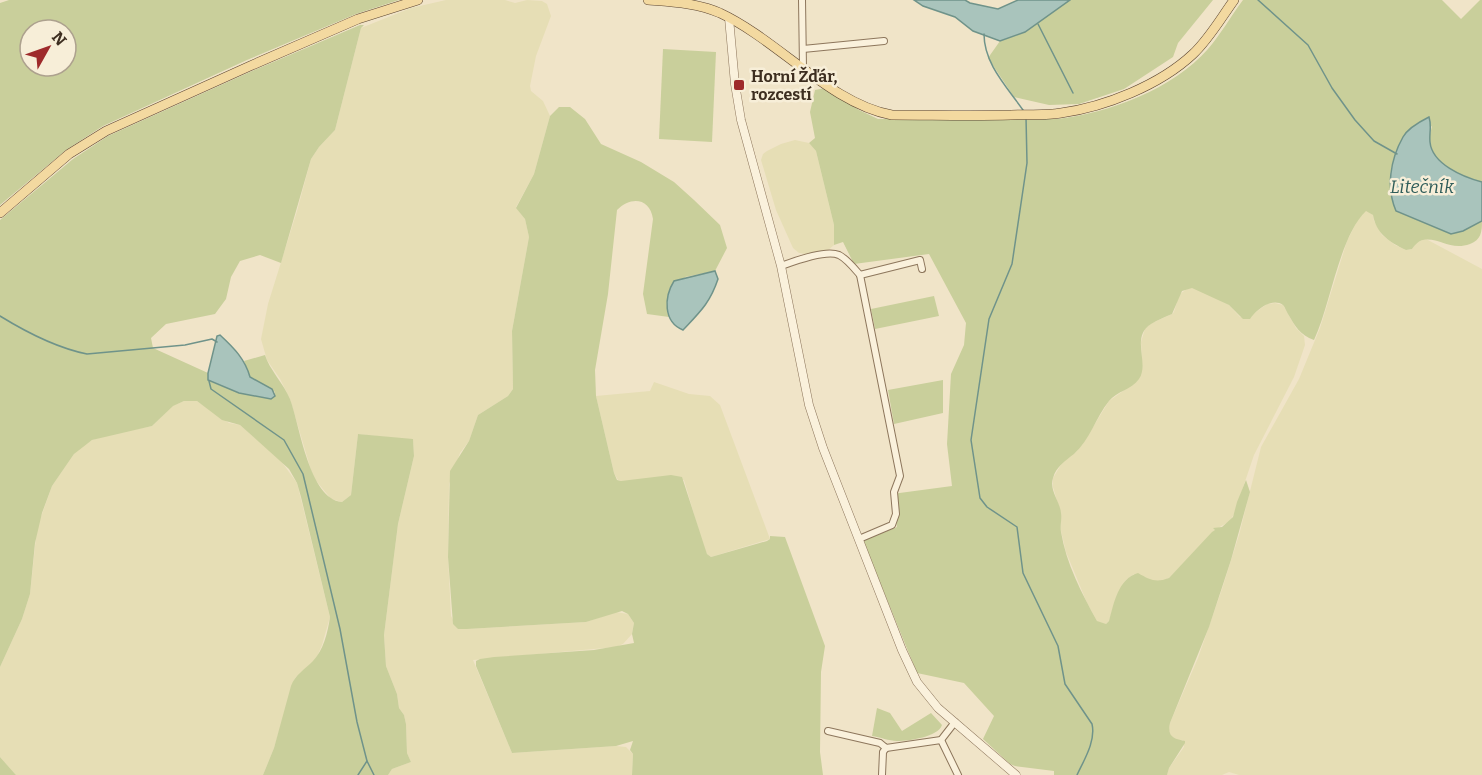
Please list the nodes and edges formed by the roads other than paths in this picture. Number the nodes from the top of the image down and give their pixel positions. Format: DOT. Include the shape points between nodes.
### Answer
graph roads {
  1 [pos="418,0"];
  2 [pos="648,0"];
  3 [pos="802,0"];
  4 [pos="1234,0"];
  5 [pos="693,2"];
  6 [pos="729,18"];
  7 [pos="884,41"];
  8 [pos="803,49"];
  9 [pos="803,67"];
  10 [pos="0,213"];
  11 [pos="781,266"];
  12 [pos="922,269"];
  13 [pos="861,275"];
  14 [pos="859,539"];
  15 [pos="955,722"];
  16 [pos="828,731"];
  17 [pos="941,740"];
  18 [pos="886,748"];
  19 [pos="882,775"];
  20 [pos="958,775"];
  21 [pos="1016,775"];
  1 -- 10 [label="main road" via="358,19 106,131 69,154"];
  2 -- 5 [label="main road"];
  3 -- 8 [label="street"];
  4 -- 9 [label="main road" via="1204,42 1174,70 1106,102 1058,114 892,115 858,104"];
  5 -- 6 [label="main road"];
  6 -- 9 [label="main road"];
  6 -- 11 [label="street" via="741,120"];
  7 -- 8 [label="street"];
  8 -- 9 [label="street"];
  11 -- 13 [label="street" via="830,252 840,255"];
  11 -- 14 [label="street" via="809,405"];
  12 -- 13 [label="street" via="920,260"];
  13 -- 14 [label="street" via="900,476 894,492 896,514 892,525"];
  14 -- 15 [label="street" via="917,682"];
  15 -- 17 [label="street"];
  15 -- 21 [label="street"];
  16 -- 18 [label="street"];
  17 -- 18 [label="street"];
  17 -- 20 [label="street"];
  18 -- 19 [label="street"];
}
